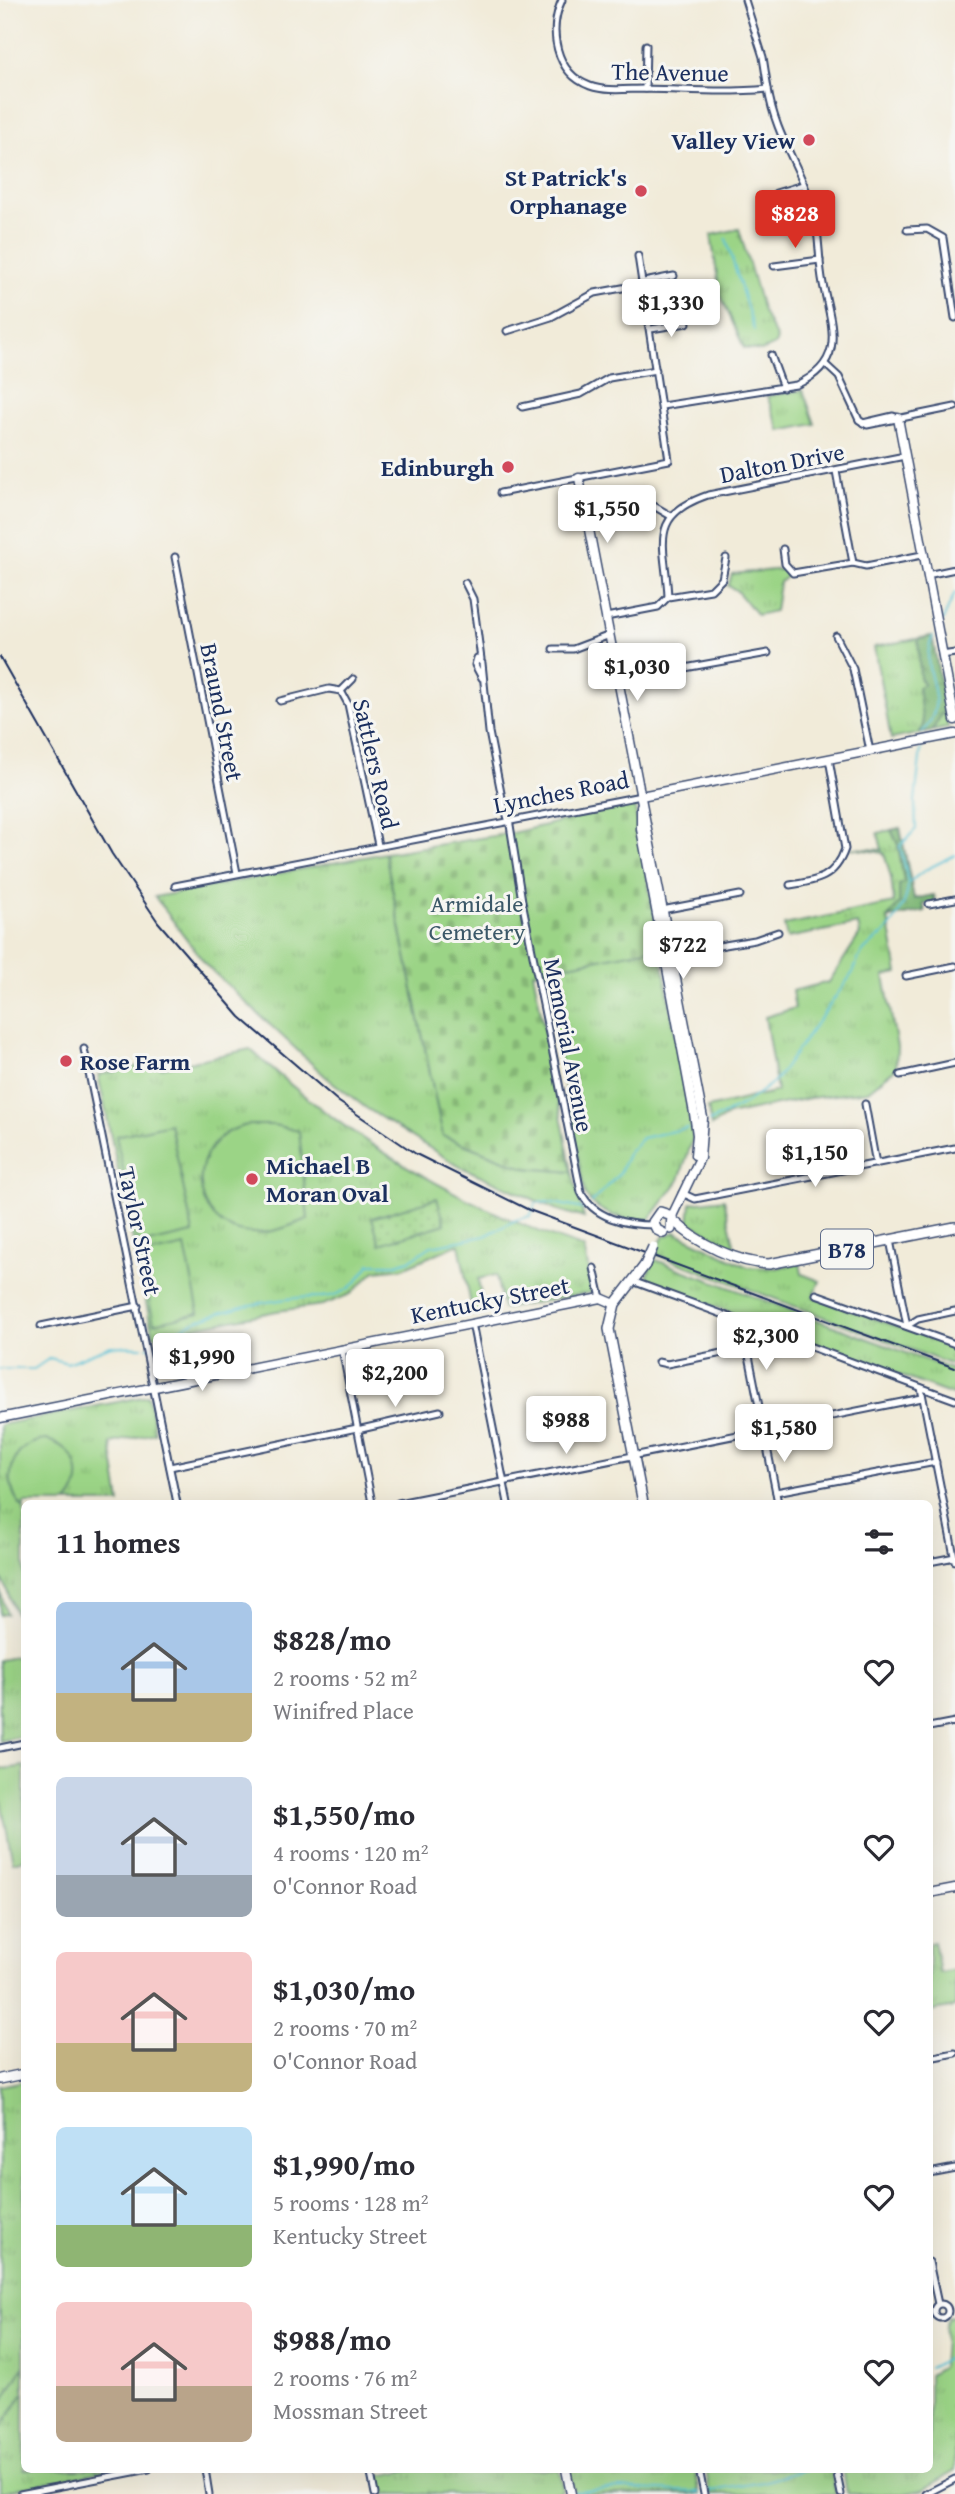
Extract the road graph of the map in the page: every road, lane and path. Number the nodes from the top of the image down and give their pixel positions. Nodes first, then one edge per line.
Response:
1 (562, 0) edge
2 (745, 0) edge
3 (646, 45) dead end
4 (645, 89) junction
5 (768, 89) junction
6 (803, 185) junction
7 (776, 193) dead end
8 (907, 230) dead end
9 (638, 256) dead end
10 (820, 260) junction
11 (774, 266) dead end
12 (674, 276) dead end
13 (644, 283) junction
14 (955, 318) edge
15 (687, 323) dead end
16 (651, 329) junction
17 (507, 331) dead end
18 (771, 355) dead end
19 (825, 364) junction
20 (656, 370) junction
21 (783, 388) junction
22 (662, 406) junction
23 (522, 407) dead end
24 (955, 407) edge
25 (898, 418) junction
26 (905, 456) junction
27 (836, 471) junction
28 (579, 478) junction
29 (500, 493) dead end
30 (647, 502) dead end
31 (671, 516) junction
32 (783, 549) dead end
33 (922, 555) junction
34 (175, 557) dead end
35 (726, 558) dead end
36 (853, 563) junction
37 (955, 569) edge
38 (927, 575) junction
39 (465, 583) dead end
40 (668, 597) junction
41 (606, 617) junction
42 (610, 635) junction
43 (836, 635) dead end
44 (553, 649) dead end
45 (768, 653) dead end
46 (955, 653) edge
47 (942, 655) junction
48 (353, 680) dead end
49 (618, 680) junction
50 (341, 691) junction
51 (280, 701) dead end
52 (955, 720) edge
53 (955, 734) edge
54 (870, 751) junction
55 (829, 759) junction
56 (641, 796) junction
57 (509, 822) junction
58 (377, 845) junction
59 (237, 873) junction
60 (790, 885) dead end
61 (175, 886) dead end
62 (740, 895) dead end
63 (955, 899) edge
64 (929, 904) dead end
65 (659, 911) junction
66 (778, 932) dead end
67 (671, 954) junction
68 (955, 966) edge
69 (906, 976) dead end
70 (84, 1049) dead end
71 (955, 1063) edge
72 (900, 1075) dead end
73 (865, 1104) dead end
74 (955, 1148) edge
75 (876, 1164) junction
76 (681, 1195) junction
77 (665, 1223) junction
78 (955, 1227) edge
79 (890, 1240) junction
80 (594, 1268) dead end
81 (635, 1282) junction
82 (816, 1294) dead end
83 (601, 1298) junction
84 (615, 1304) junction
85 (138, 1306) junction
86 (955, 1311) edge
87 (742, 1320) junction
88 (472, 1323) junction
89 (41, 1326) dead end
90 (907, 1326) junction
91 (955, 1344) edge
92 (748, 1348) junction
93 (342, 1349) junction
94 (658, 1362) dead end
95 (154, 1387) junction
96 (922, 1388) junction
97 (922, 1398) junction
98 (955, 1400) edge
99 (440, 1411) dead end
100 (0, 1418) edge
101 (357, 1429) junction
102 (764, 1429) junction
103 (633, 1456) junction
104 (936, 1462) junction
105 (170, 1467) junction
106 (503, 1482) junction
107 (776, 1492) junction
108 (176, 1500) edge
109 (371, 1500) edge
110 (413, 1500) edge
111 (507, 1500) edge
112 (642, 1500) edge
113 (777, 1500) edge
114 (955, 1559) edge
115 (933, 1562) edge
116 (955, 1722) edge
117 (933, 1726) edge
118 (21, 1744) edge
119 (0, 1748) edge
120 (955, 1888) edge
121 (933, 1892) edge
122 (955, 2053) edge
123 (933, 2057) edge
124 (21, 2075) edge
125 (0, 2079) edge
126 (955, 2168) edge
127 (933, 2172) edge
128 (955, 2308) edge
129 (933, 2309) edge
130 (947, 2310) junction
131 (131, 2473) edge
132 (206, 2473) edge
133 (371, 2473) edge
134 (567, 2473) edge
135 (700, 2473) edge
136 (837, 2473) edge
137 (955, 2479) edge
138 (44, 2492) edge
139 (20, 2494) edge
140 (209, 2494) edge
141 (375, 2494) edge
142 (571, 2494) edge
143 (704, 2494) edge
144 (841, 2494) edge
145 (926, 2494) edge

1 - 4 street, The Avenue
2 - 5 street, The Avenue
3 - 4 street
4 - 5 street, The Avenue
5 - 6 street, The Avenue
6 - 7 street
6 - 10 street, The Avenue
8 - 14 street
9 - 13 street
10 - 11 street
10 - 19 street, The Avenue
12 - 13 street
13 - 16 street
13 - 17 street
15 - 16 street
16 - 20 street
18 - 21 street
19 - 21 street
19 - 25 street
20 - 22 street
20 - 23 street
21 - 22 street
22 - 28 street
24 - 25 street
25 - 26 street
26 - 27 street, Dalton Drive
26 - 33 street
27 - 31 street, Dalton Drive
27 - 36 street
28 - 29 street
28 - 41 street
30 - 31 street
31 - 40 street
32 - 36 street
33 - 36 street
33 - 38 street
34 - 59 street, Braund Street
35 - 40 street
37 - 38 street
38 - 47 street
39 - 57 street, Memorial Avenue
40 - 41 street
41 - 42 street
42 - 44 street
42 - 49 street
43 - 54 street
45 - 49 street
46 - 47 street
47 - 52 street
48 - 50 street, Sattlers Road
49 - 56 street
50 - 51 street, Sattlers Road
50 - 58 street, Sattlers Road
53 - 54 street, Lynches Road
54 - 55 street, Lynches Road
55 - 56 street, Lynches Road
55 - 60 street
56 - 57 street, Lynches Road
56 - 65 street
57 - 58 street, Lynches Road
57 - 77 street, Memorial Avenue
58 - 59 street, Lynches Road
59 - 61 street, Lynches Road
62 - 65 street
63 - 64 street
65 - 67 street
65 - 76 street
66 - 67 street
67 - 76 street
68 - 69 street
70 - 85 street, Taylor Street
71 - 72 street
73 - 75 street
74 - 75 street
75 - 76 street
76 - 77 street
77 - 79 main road, B78
77 - 81 main road, bridge
78 - 79 main road, B78
79 - 90 street
80 - 83 street
81 - 84 main road
81 - 87 street
82 - 90 street
83 - 84 street, Kentucky Street
83 - 88 street, Kentucky Street
84 - 103 main road
85 - 89 street
85 - 95 street, Taylor Street
86 - 90 street
87 - 92 street
87 - 96 street
88 - 93 street, Kentucky Street
88 - 106 street
90 - 91 street
92 - 94 street
92 - 102 street
93 - 95 street, Kentucky Street
93 - 101 street
95 - 100 street, Kentucky Street
95 - 105 street, Taylor Street
96 - 97 street
96 - 98 street
97 - 102 street
97 - 104 street
99 - 101 street
101 - 105 street
101 - 109 street
102 - 103 street
102 - 107 street
103 - 106 street
103 - 112 main road
104 - 107 street
104 - 114 street
105 - 108 street, Taylor Street
106 - 110 street
106 - 111 street
107 - 113 street
114 - 115 street
116 - 117 street
118 - 119 street
120 - 121 street
122 - 123 street
124 - 125 main road
126 - 127 street
128 - 130 street
129 - 130 street
129 - 130 street
131 - 138 street
132 - 140 street
133 - 141 street
134 - 142 street
135 - 143 street
136 - 144 street
137 - 145 street
138 - 139 street

